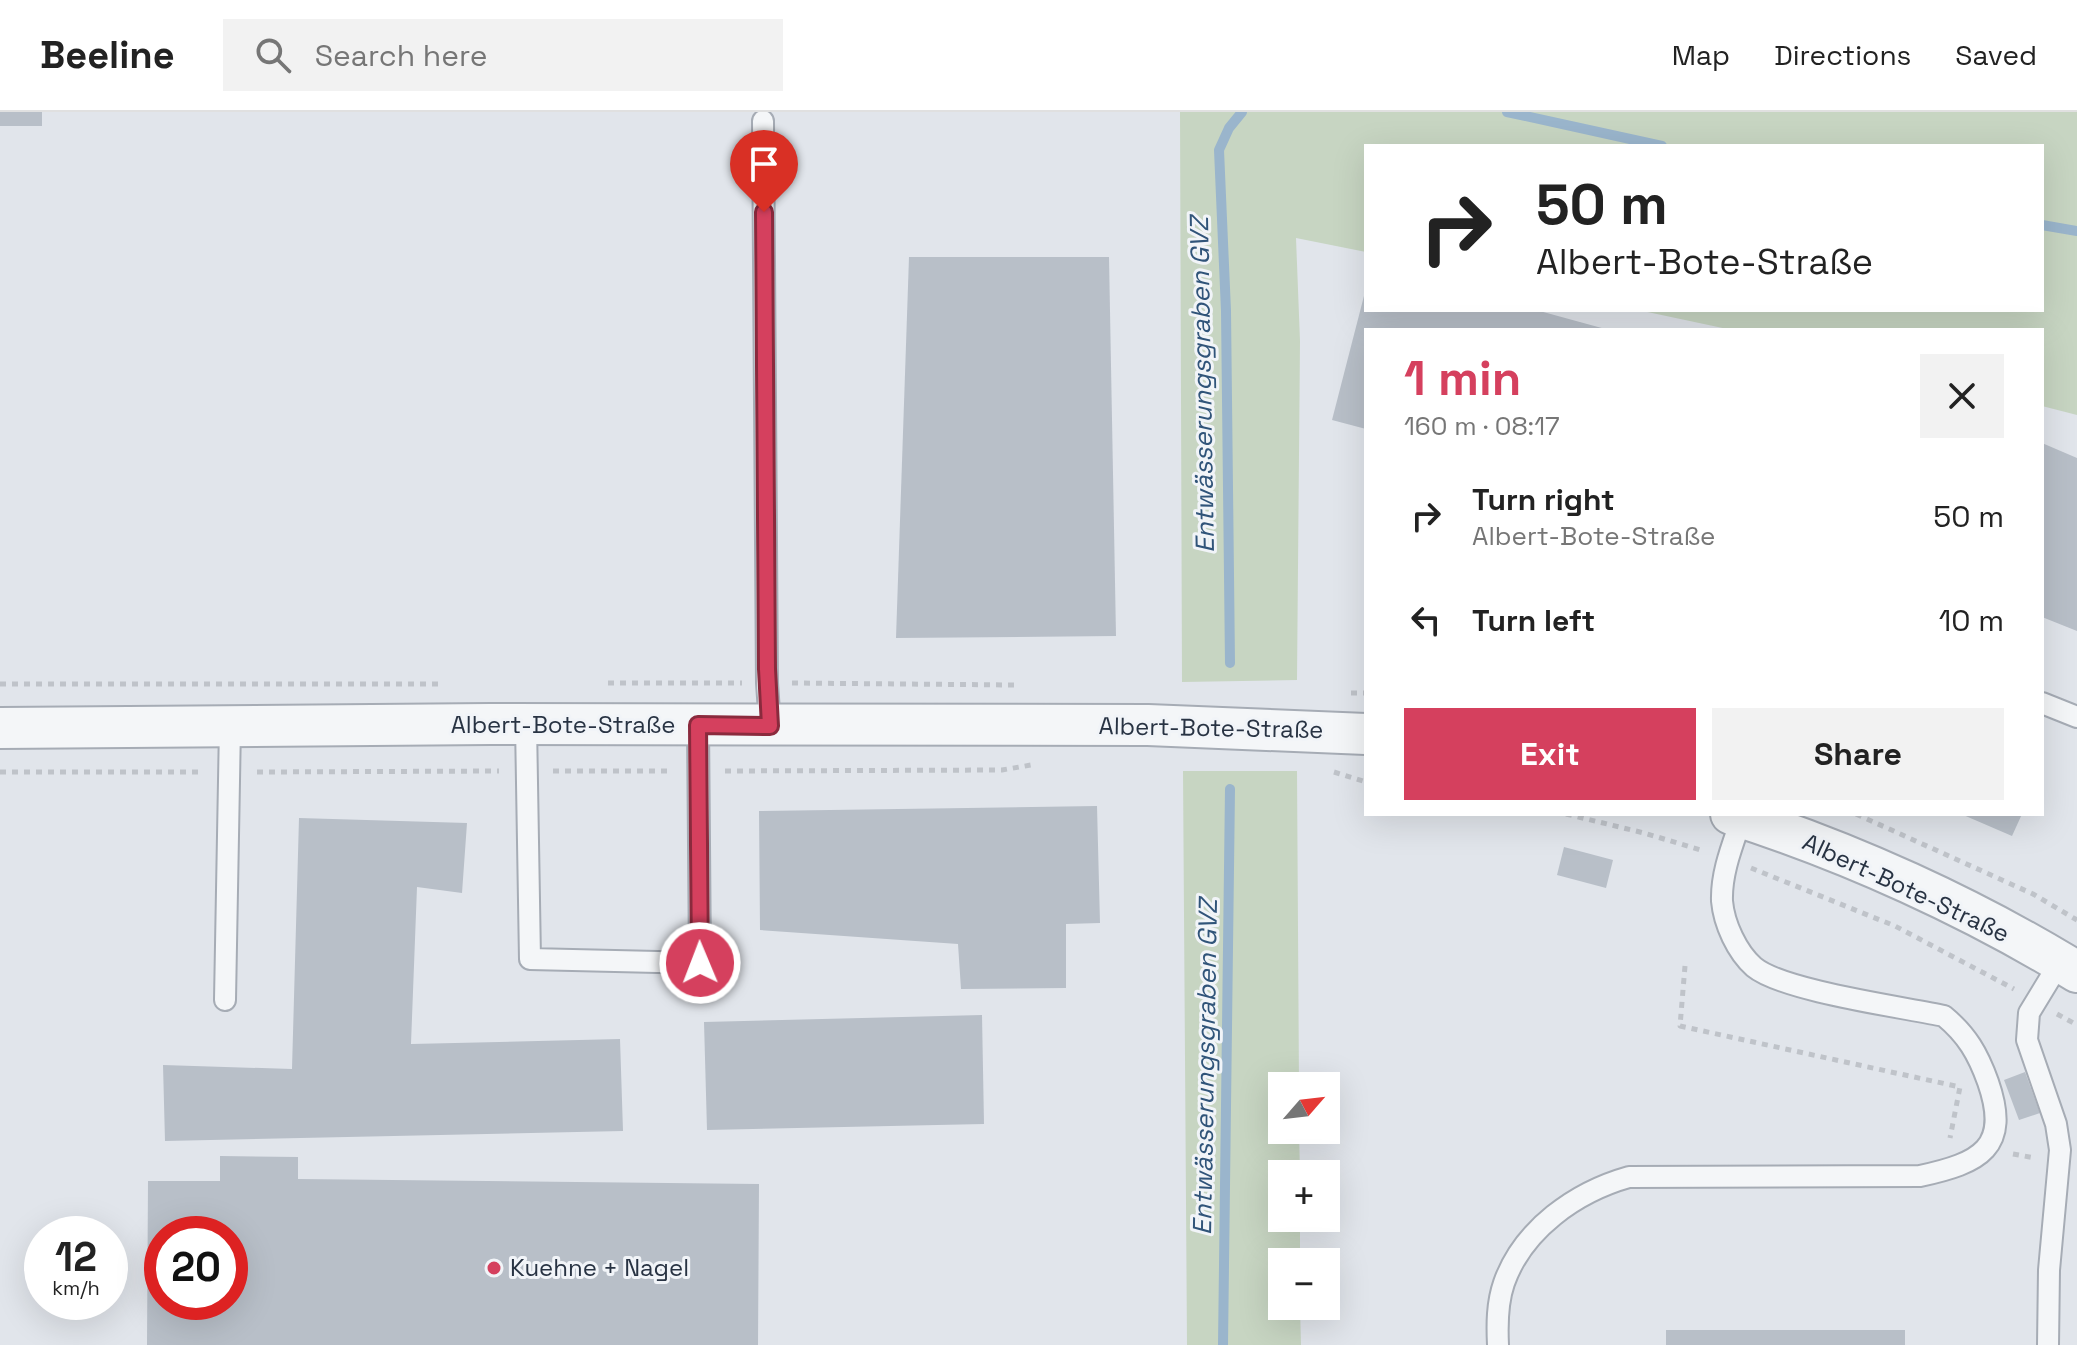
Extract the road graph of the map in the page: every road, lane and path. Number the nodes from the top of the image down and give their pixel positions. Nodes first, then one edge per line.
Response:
1 (763, 121) dead end
2 (2044, 704) edge
3 (2077, 717) edge
4 (526, 724) junction
5 (698, 725) junction
6 (230, 726) junction
7 (770, 726) junction
8 (0, 728) edge
9 (1364, 734) edge
10 (1574, 816) edge
11 (1736, 816) edge
12 (1860, 816) edge
13 (1728, 859) junction
14 (2077, 920) edge
15 (1685, 966) dead end
16 (2069, 967) edge
17 (225, 1000) dead end
18 (2036, 1002) junction
19 (2077, 1025) edge
20 (1984, 1149) junction
21 (2060, 1163) junction
22 (1498, 1345) edge
23 (2048, 1345) edge

1 - 7 lane
2 - 3 lane
4 - 5 street, Albert-Bote-Straße
4 - 5 lane
4 - 6 street, Albert-Bote-Straße
5 - 7 street, Albert-Bote-Straße
6 - 8 street, Albert-Bote-Straße
6 - 17 lane
7 - 9 street, Albert-Bote-Straße
10 - 13 path
11 - 13 lane
11 - 16 street, Albert-Bote-Straße
12 - 14 path
13 - 18 path
13 - 20 lane
15 - 20 path
16 - 18 lane
18 - 19 path
18 - 21 lane
20 - 21 path
20 - 22 lane
21 - 23 lane

